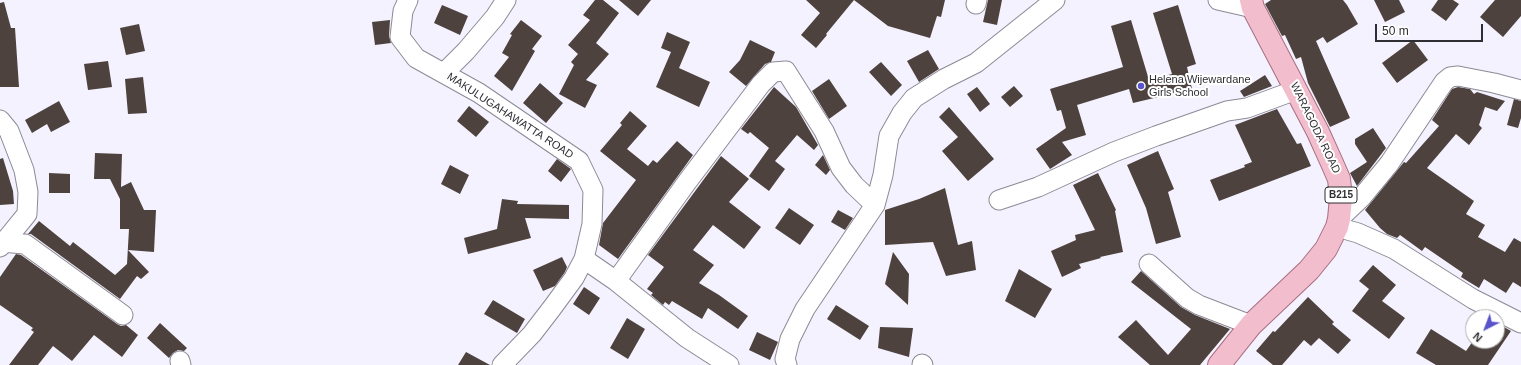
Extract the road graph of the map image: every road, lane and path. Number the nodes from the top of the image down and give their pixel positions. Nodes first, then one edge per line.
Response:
1 (408, 0) edge
2 (506, 0) edge
3 (1055, 0) edge
4 (1218, 0) edge
5 (1252, 4) edge
6 (444, 73) junction
7 (1296, 90) junction
8 (1521, 90) edge
9 (0, 120) edge
10 (999, 200) dead end
11 (875, 205) junction
12 (1338, 223) junction
13 (1, 244) edge
14 (584, 259) junction
15 (1149, 264) dead end
16 (616, 281) junction
17 (123, 315) dead end
18 (1521, 323) edge
19 (1251, 325) junction
20 (502, 365) edge
21 (729, 365) edge
22 (787, 365) edge
23 (1219, 365) edge

1 - 6 street, MAKULUGAHAWATTA ROAD
2 - 6 street
3 - 11 street
4 - 5 street
5 - 7 main road, WARAGODA ROAD / B215
6 - 14 street, MAKULUGAHAWATTA ROAD
7 - 10 street
7 - 12 main road, WARAGODA ROAD / B215
8 - 12 street
9 - 13 street
11 - 16 street
11 - 22 street
12 - 18 street
12 - 19 main road, WARAGODA ROAD / B215
13 - 17 street
14 - 16 street
14 - 20 street, MAKULUGAHAWATTA ROAD
15 - 19 street
16 - 21 street
19 - 23 main road, WARAGODA ROAD / B215

